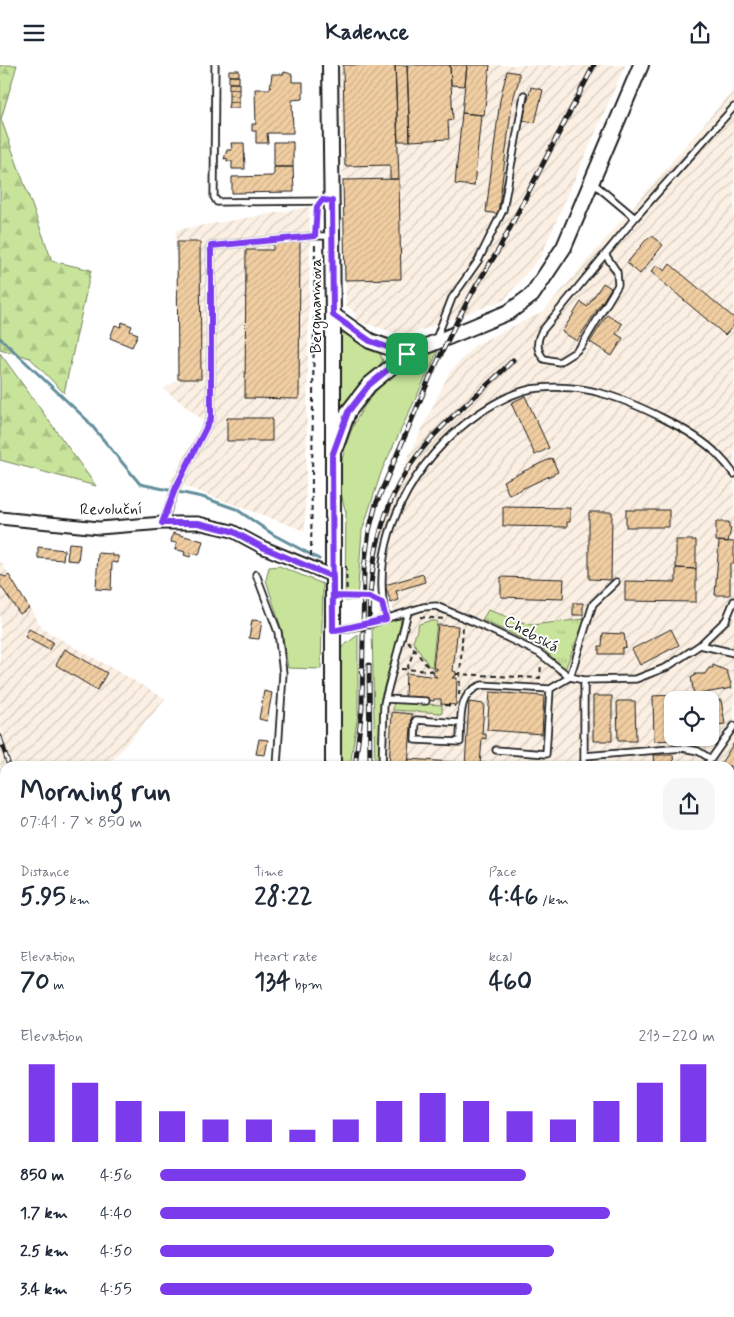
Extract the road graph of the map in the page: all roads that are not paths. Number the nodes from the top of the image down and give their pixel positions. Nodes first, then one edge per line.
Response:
1 (215, 65) edge
2 (330, 65) edge
3 (641, 65) edge
4 (524, 95) dead end
5 (734, 107) edge
6 (590, 181) junction
7 (327, 201) junction
8 (635, 218) junction
9 (332, 236) junction
10 (605, 254) junction
11 (333, 315) junction
12 (435, 343) junction
13 (407, 354) junction
14 (332, 456) junction
15 (734, 474) edge
16 (0, 518) edge
17 (162, 523) junction
18 (256, 573) dead end
19 (333, 577) junction
20 (616, 582) dead end
21 (734, 601) edge
22 (408, 612) junction
23 (386, 619) junction
24 (333, 631) junction
25 (700, 645) junction
26 (734, 653) edge
27 (570, 677) junction
28 (584, 680) junction
29 (550, 689) junction
30 (385, 699) junction
31 (426, 701) dead end
32 (461, 723) junction
33 (734, 726) edge
34 (496, 750) dead end
35 (584, 756) junction
36 (711, 759) joint
37 (277, 761) edge
38 (333, 761) edge
39 (382, 761) edge
40 (584, 761) edge

1 - 7 lane
2 - 7 street, Bergmannova
3 - 6 street
4 - 12 lane
5 - 8 lane
6 - 8 lane
6 - 12 street
7 - 9 street, Bergmannova
8 - 10 lane
9 - 11 street, Bergmannova
9 - 17 lane
10 - 10 lane
11 - 13 street
11 - 14 street, Bergmannova
12 - 13 street
13 - 14 street
14 - 19 street
15 - 23 lane
16 - 17 street, Revoluční
17 - 19 street, Revoluční
18 - 37 lane
19 - 24 street
20 - 27 lane
21 - 25 lane, Chebská
22 - 23 lane, Chebská
22 - 27 lane, Chebská
22 - 30 lane
23 - 24 lane, Chebská
24 - 38 street
25 - 26 lane
25 - 28 lane, Chebská
27 - 28 lane, Chebská
27 - 29 lane
28 - 35 lane
29 - 32 lane
29 - 34 lane
30 - 31 lane
30 - 39 lane
32 - 32 lane
33 - 36 lane
35 - 36 lane
35 - 40 lane

